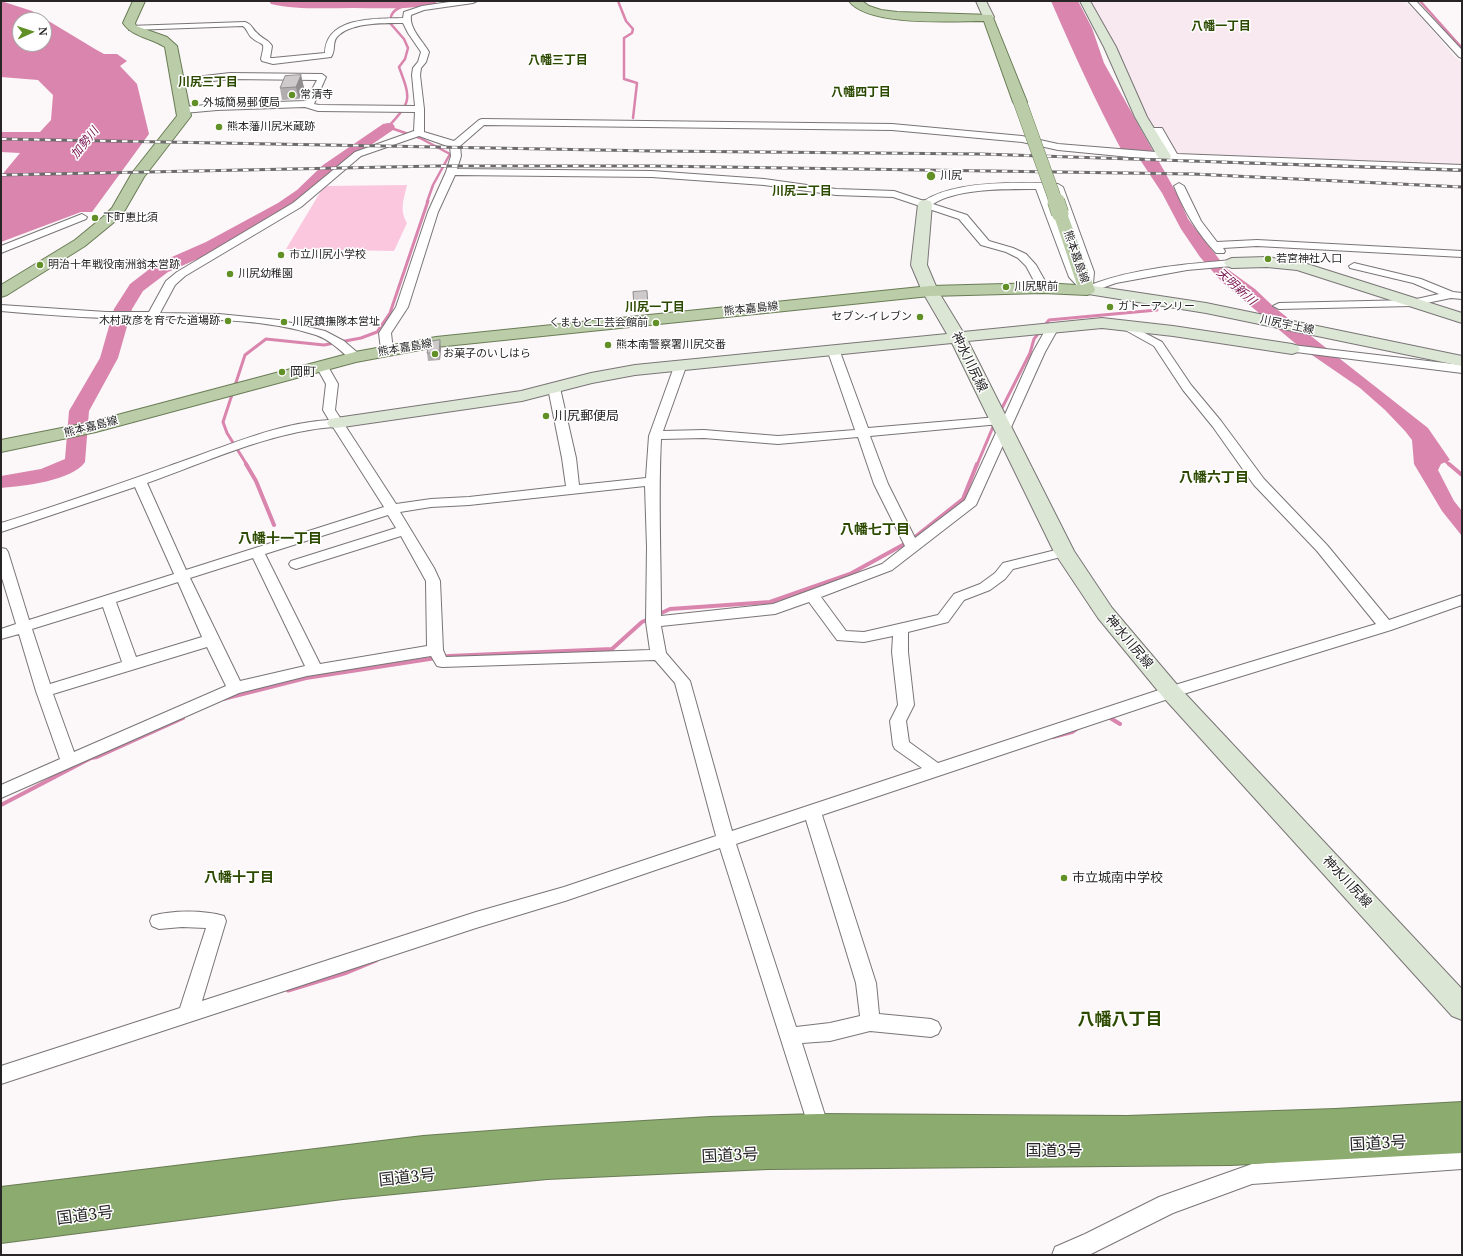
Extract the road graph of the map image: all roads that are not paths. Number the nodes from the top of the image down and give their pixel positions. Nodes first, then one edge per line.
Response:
1 (138, 1) edge
2 (473, 1) edge
3 (855, 1) edge
4 (981, 1) edge
5 (1085, 1) edge
6 (1412, 1) edge
7 (988, 17) junction
8 (406, 20) junction
9 (132, 28) junction
10 (1452, 43) junction
11 (1462, 44) edge
12 (1462, 55) edge
13 (273, 61) junction
14 (266, 77) junction
15 (178, 82) junction
16 (306, 104) junction
17 (184, 110) junction
18 (417, 110) junction
19 (419, 133) junction
20 (455, 145) junction
21 (1166, 156) junction
22 (1462, 168) edge
23 (451, 172) junction
24 (1040, 186) junction
25 (1179, 186) dead end
26 (925, 204) junction
27 (82, 217) dead end
28 (1214, 245) junction
29 (1351, 248) junction
30 (1, 250) edge
31 (1462, 254) edge
32 (1232, 262) junction
33 (1354, 266) junction
34 (1357, 285) junction
35 (1043, 288) junction
36 (930, 291) junction
37 (1, 292) edge
38 (1457, 296) edge
39 (1412, 303) junction
40 (1094, 306) junction
41 (1279, 306) dead end
42 (1, 308) edge
43 (153, 315) junction
44 (1462, 318) edge
45 (1122, 324) junction
46 (1053, 327) junction
47 (957, 336) junction
48 (833, 349) junction
49 (1292, 349) joint
50 (387, 350) junction
51 (355, 357) junction
52 (1462, 361) edge
53 (681, 364) junction
54 (322, 366) junction
55 (1462, 369) edge
56 (554, 388) junction
57 (336, 423) junction
58 (1001, 427) junction
59 (863, 433) junction
60 (655, 436) junction
61 (1, 446) edge
62 (139, 481) junction
63 (652, 481) junction
64 (573, 489) junction
65 (392, 509) junction
66 (1, 528) edge
67 (405, 530) junction
68 (913, 547) junction
69 (1, 552) edge
70 (257, 552) junction
71 (1064, 552) junction
72 (296, 564) dead end
73 (181, 576) junction
74 (812, 595) junction
75 (108, 600) junction
76 (1462, 600) edge
77 (653, 622) junction
78 (1386, 626) junction
79 (24, 628) junction
80 (901, 629) junction
81 (1, 634) edge
82 (211, 640) junction
83 (434, 650) junction
84 (659, 655) junction
85 (131, 664) junction
86 (315, 670) junction
87 (235, 688) junction
88 (44, 691) junction
89 (1171, 692) junction
90 (69, 760) junction
91 (936, 770) junction
92 (1, 792) edge
93 (812, 811) junction
94 (726, 840) junction
95 (159, 921) dead end
96 (1460, 1003) edge
97 (188, 1014) junction
98 (870, 1022) junction
99 (931, 1028) dead end
100 (789, 1036) junction
101 (1, 1075) edge
102 (1462, 1116) edge
103 (819, 1128) junction
104 (1462, 1139) edge
105 (1462, 1159) edge
106 (22, 1207) edge
107 (1, 1227) edge
108 (1063, 1255) edge

1 - 9 main road
2 - 8 street
3 - 7 main road
4 - 7 street
5 - 21 street
6 - 10 street
7 - 40 main road, 熊本嘉島線, bridge
8 - 13 street
8 - 18 street
9 - 13 street
9 - 15 main road
10 - 11 street
10 - 12 street
13 - 14 street
14 - 15 street
14 - 16 street
15 - 17 main road
16 - 17 street
16 - 18 street
17 - 37 main road
18 - 19 street
19 - 20 street
19 - 43 street
20 - 21 street
20 - 23 street
21 - 22 street
23 - 26 street
23 - 50 street
24 - 26 street
24 - 40 street
24 - 40 street
25 - 28 street
26 - 35 street
26 - 36 street, 神水川尻線
27 - 30 street
28 - 29 street
28 - 32 street
29 - 31 street
29 - 33 street
32 - 34 street
32 - 40 street
33 - 34 street
33 - 38 street
34 - 39 street
35 - 36 main road, 熊本嘉島線
35 - 40 main road, 熊本嘉島線
36 - 47 street, 神水川尻線
36 - 50 main road, 熊本嘉島線
38 - 39 street
39 - 41 street
39 - 44 street
40 - 45 street
40 - 46 street
40 - 52 street, 川尻宇土線
42 - 43 street
43 - 51 street
45 - 49 street
45 - 78 street
46 - 47 street
46 - 58 street
47 - 48 street
47 - 58 street, 神水川尻線
48 - 53 street
48 - 59 street
49 - 55 street
50 - 51 main road, 熊本嘉島線
51 - 54 main road, 熊本嘉島線
53 - 56 street
53 - 60 street
54 - 57 street
54 - 61 main road, 熊本嘉島線
56 - 57 street
56 - 64 street
57 - 62 street
57 - 65 street
58 - 59 street
58 - 68 street
58 - 71 street, 神水川尻線
59 - 60 street
59 - 68 street
60 - 63 street
62 - 66 street
62 - 73 street
63 - 64 street
63 - 77 street
64 - 65 street
65 - 67 street
65 - 70 street
67 - 72 street
67 - 83 street
68 - 74 street
69 - 79 street
70 - 73 street
70 - 86 street
71 - 80 street
71 - 89 street, 神水川尻線
73 - 75 street
73 - 82 street
74 - 77 street
74 - 80 street
75 - 79 street
75 - 85 street
76 - 78 street
77 - 84 street
78 - 89 street
79 - 81 street
79 - 88 street
80 - 91 street
82 - 85 street
82 - 87 street
83 - 84 street
83 - 86 street
84 - 94 street
85 - 88 street
86 - 87 street
87 - 90 street
88 - 90 street
89 - 91 street
89 - 96 street, 神水川尻線
90 - 92 street
91 - 93 street
93 - 94 street
93 - 98 street
94 - 97 street
94 - 100 street
95 - 97 street
97 - 101 street
98 - 99 street
98 - 100 street
100 - 103 street
102 - 103 highway, 国道3号
103 - 106 highway, 国道3号
104 - 106 highway, 国道3号
105 - 108 street
106 - 107 highway, 国道3号

